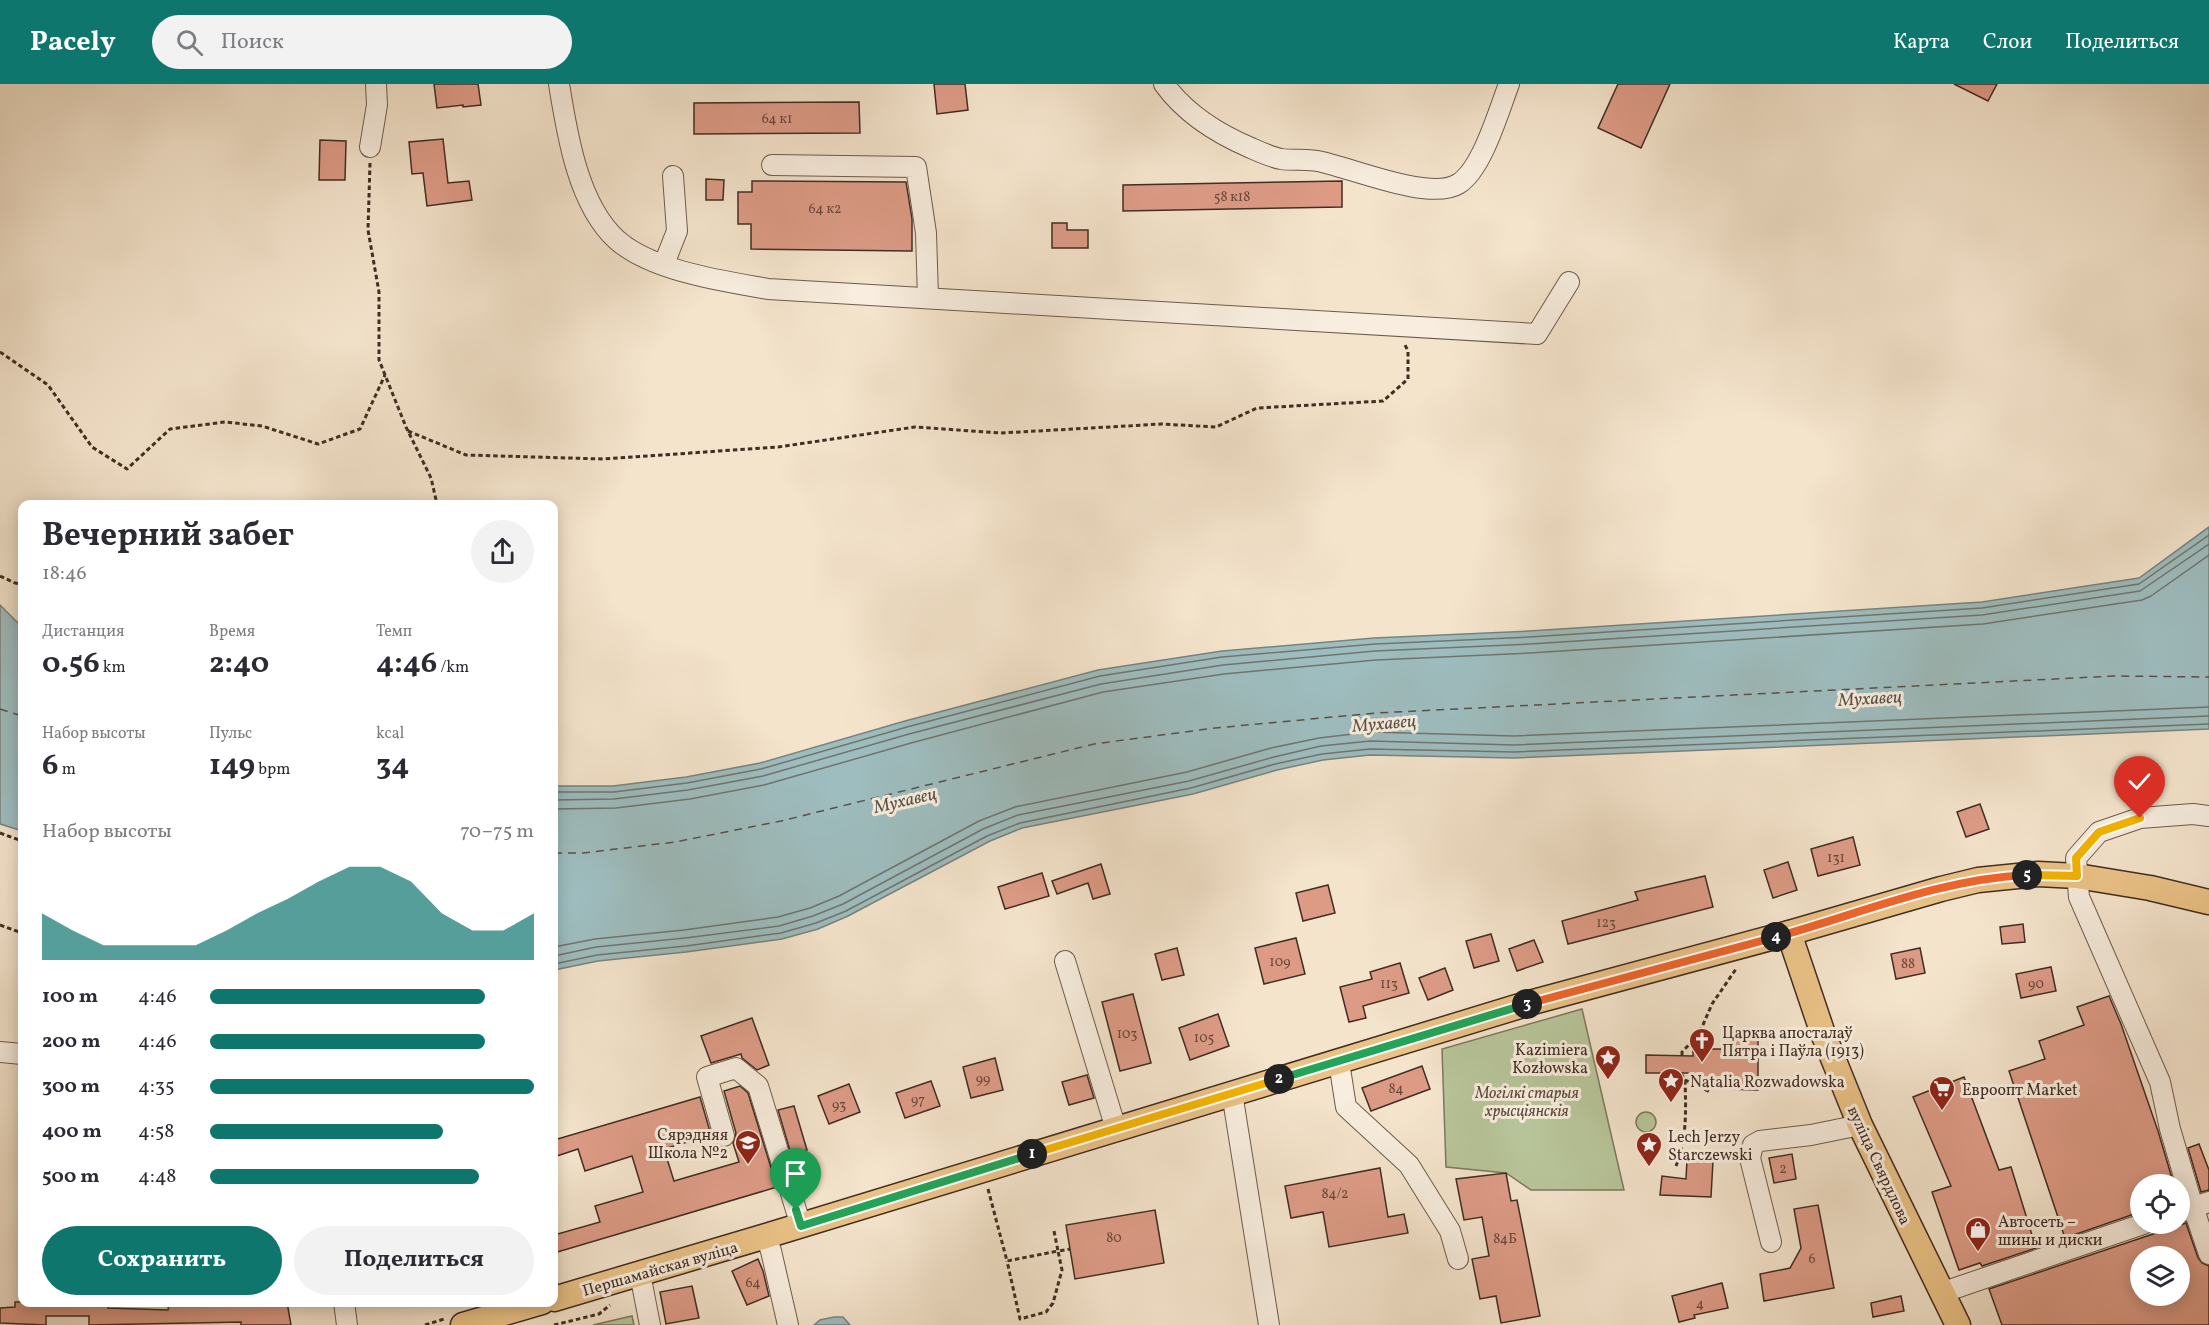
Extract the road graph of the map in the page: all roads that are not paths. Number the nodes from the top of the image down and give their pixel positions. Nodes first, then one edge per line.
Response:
1 (376, 84) edge
2 (559, 84) edge
3 (1164, 84) edge
4 (1509, 84) edge
5 (370, 147) road end
6 (772, 165) dead end
7 (673, 176) dead end
8 (664, 264) junction
9 (1569, 282) dead end
10 (928, 298) junction
11 (2209, 816) edge
12 (2077, 876) junction
13 (2209, 902) edge
14 (1789, 933) junction
15 (1065, 961) dead end
16 (0, 1052) edge
17 (18, 1054) edge
18 (1339, 1062) junction
19 (1232, 1093) junction
20 (1860, 1125) junction
21 (1116, 1129) junction
22 (724, 1136) dead end
23 (2194, 1207) edge
24 (801, 1226) junction
25 (2130, 1228) edge
26 (766, 1236) junction
27 (1771, 1242) dead end
28 (2209, 1254) edge
29 (1458, 1259) dead end
30 (641, 1282) junction
31 (1941, 1293) junction
32 (558, 1298) edge
33 (345, 1307) edge
34 (525, 1307) edge
35 (347, 1325) edge
36 (463, 1325) edge
37 (650, 1325) edge
38 (788, 1325) edge
39 (1269, 1325) edge
40 (1958, 1325) edge

1 - 5 street
2 - 8 street
3 - 4 street
6 - 10 street
7 - 8 street
8 - 10 street
9 - 10 street
11 - 12 street
12 - 13 main road, Першамайская вуліца
12 - 14 main road, Першамайская вуліца
12 - 23 street
14 - 18 main road, Першамайская вуліца
14 - 20 main road, вуліца Свярдлова
15 - 21 street
16 - 17 street
18 - 19 main road, Першамайская вуліца
18 - 29 street
19 - 21 main road, Першамайская вуліца
19 - 39 street
20 - 27 street
20 - 31 main road, вуліца Свярдлова
21 - 24 main road, Першамайская вуліца
22 - 24 street
23 - 28 street
24 - 26 main road, Першамайская вуліца
25 - 31 street
26 - 30 main road, Першамайская вуліца
26 - 38 street
30 - 32 main road, Першамайская вуліца
30 - 37 street
31 - 40 main road, вуліца Свярдлова
33 - 35 street
34 - 36 main road

